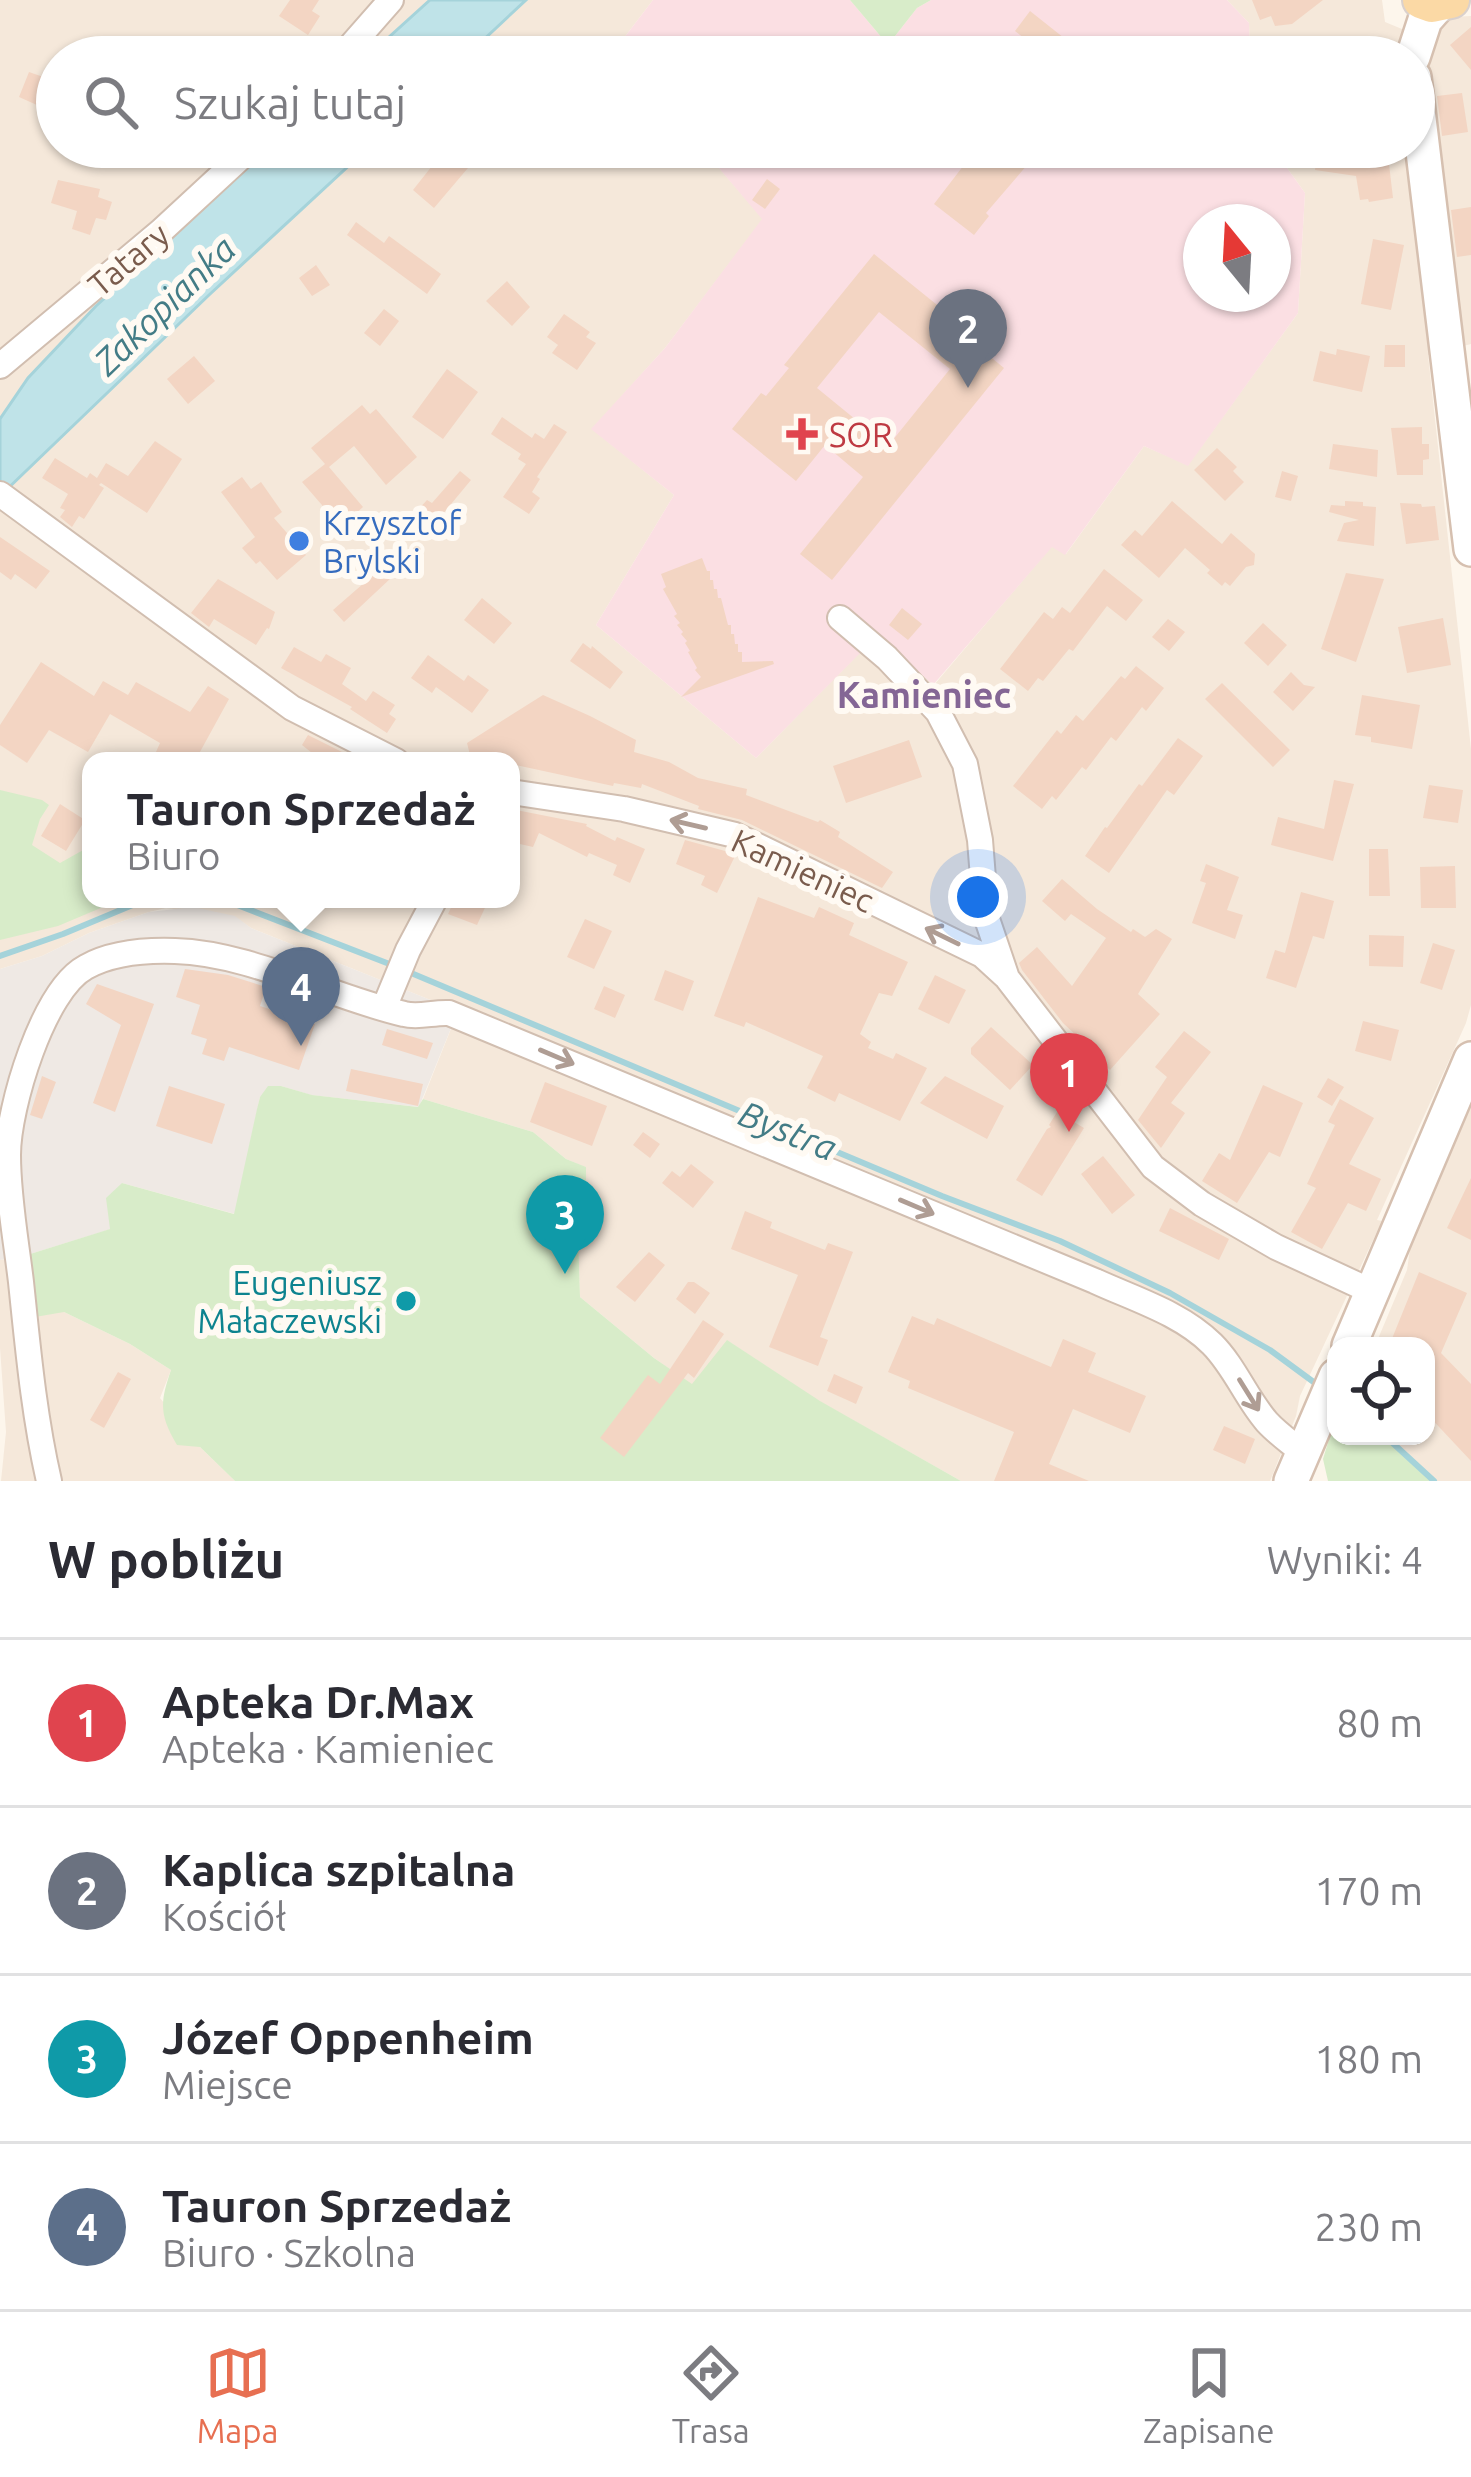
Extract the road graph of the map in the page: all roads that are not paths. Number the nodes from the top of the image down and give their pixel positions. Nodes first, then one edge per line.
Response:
1 (391, 0) edge
2 (1443, 1) edge
3 (359, 36) edge
4 (1420, 36) edge
5 (229, 168) edge
6 (1425, 168) edge
7 (0, 366) edge
8 (0, 494) edge
9 (1471, 549) edge
10 (840, 618) dead end
11 (378, 752) edge
12 (520, 793) edge
13 (430, 908) edge
14 (1006, 978) junction
15 (388, 998) junction
16 (1471, 1059) edge
17 (1373, 1292) junction
18 (1353, 1337) edge
19 (1327, 1397) edge
20 (1297, 1473) edge
21 (49, 1481) edge

1 - 3 street
2 - 4 main road
5 - 7 street, Tatary
6 - 9 main road
8 - 11 street
10 - 14 street, Kamieniec
14 -> 12 street, Kamieniec
13 - 15 street
14 - 17 street, Kamieniec
15 -> 20 street
15 - 21 street
16 - 17 main road
17 - 18 main road
19 - 20 main road

